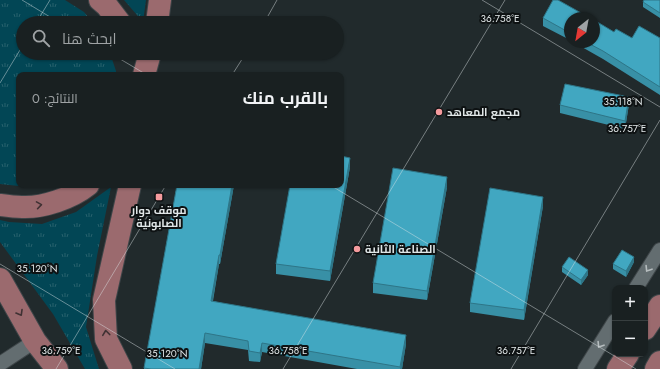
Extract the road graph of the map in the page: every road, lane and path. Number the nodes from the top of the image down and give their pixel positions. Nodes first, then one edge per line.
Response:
1 (100, 0) edge
2 (160, 0) edge
3 (115, 16) edge
4 (157, 16) edge
5 (135, 60) edge
6 (148, 60) edge
7 (137, 72) edge
8 (145, 72) edge
9 (84, 188) edge
10 (129, 188) edge
11 (0, 205) edge
12 (660, 250) edge
13 (0, 279) edge
14 (638, 285) edge
15 (660, 306) edge
16 (648, 324) edge
17 (612, 326) edge
18 (626, 357) edge
19 (44, 358) edge
20 (660, 362) edge
21 (0, 364) edge
22 (121, 369) edge
23 (585, 369) edge
24 (618, 369) edge
25 (656, 369) edge

1 - 3 main road
2 - 4 main road
5 - 7 main road
6 - 8 main road
11 -> 9 main road
22 -> 10 main road
12 -> 14 street
13 -> 19 main road
15 - 16 main road
17 -> 23 street
18 - 24 main road
19 - 21 street
20 - 25 main road

